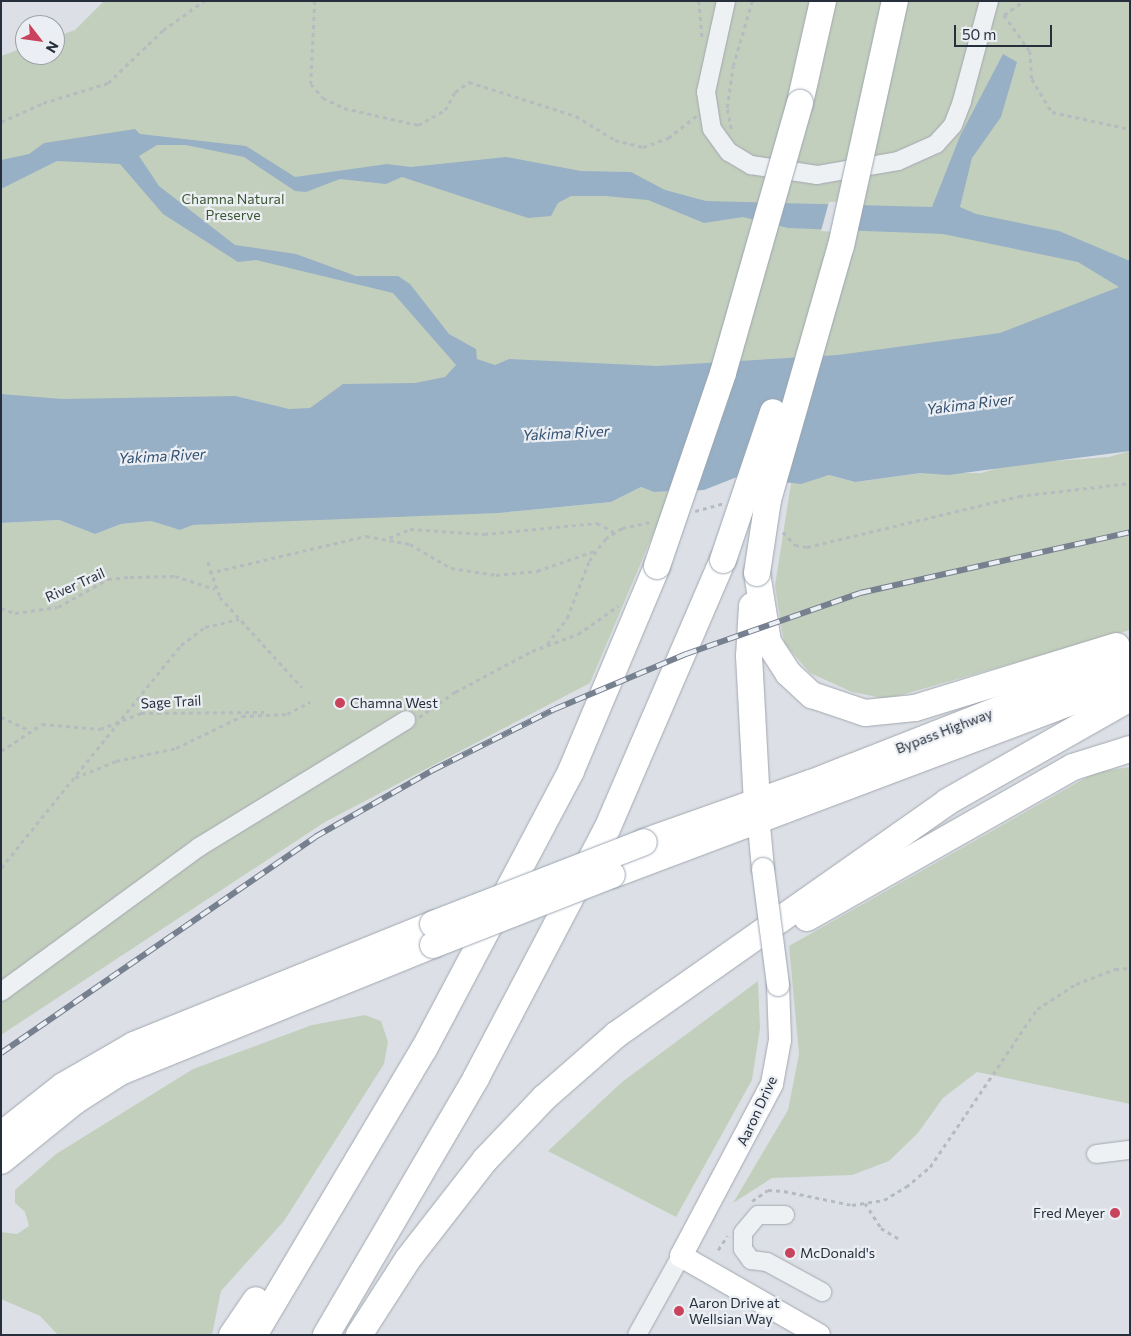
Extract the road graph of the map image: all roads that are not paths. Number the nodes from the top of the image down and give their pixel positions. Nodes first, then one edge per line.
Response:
1 (726, 1) edge
2 (824, 1) edge
3 (885, 1) edge
4 (895, 1) edge
5 (988, 1) edge
6 (757, 573) junction
7 (1130, 642) edge
8 (1130, 658) edge
9 (1130, 680) edge
10 (1130, 698) edge
11 (406, 720) road end
12 (1130, 748) edge
13 (758, 813) junction
14 (433, 934) junction
15 (688, 983) junction
16 (1, 992) edge
17 (1, 1135) edge
18 (1130, 1150) edge
19 (1096, 1154) dead end
20 (1, 1161) edge
21 (337, 1194) junction
22 (785, 1215) dead end
23 (682, 1256) junction
24 (822, 1292) dead end
25 (232, 1335) edge
26 (254, 1335) edge
27 (326, 1335) edge
28 (359, 1335) edge
29 (637, 1335) edge
30 (819, 1335) edge

1 - 5 street
2 - 21 highway, bridge
3 - 27 highway, bridge
4 - 6 highway, bridge
6 - 7 highway
6 - 13 highway
8 - 13 highway, Bypass Highway
9 - 13 highway, Bypass Highway
10 - 15 highway
11 - 16 street
12 - 15 highway
13 - 14 highway, bridge
13 - 23 main road, Aaron Drive, bridge
14 - 17 highway
14 - 20 highway
15 - 28 highway
18 - 19 street
21 - 25 highway
21 - 26 highway
22 - 24 street
23 - 29 street, Aaron Drive
23 - 30 main road

